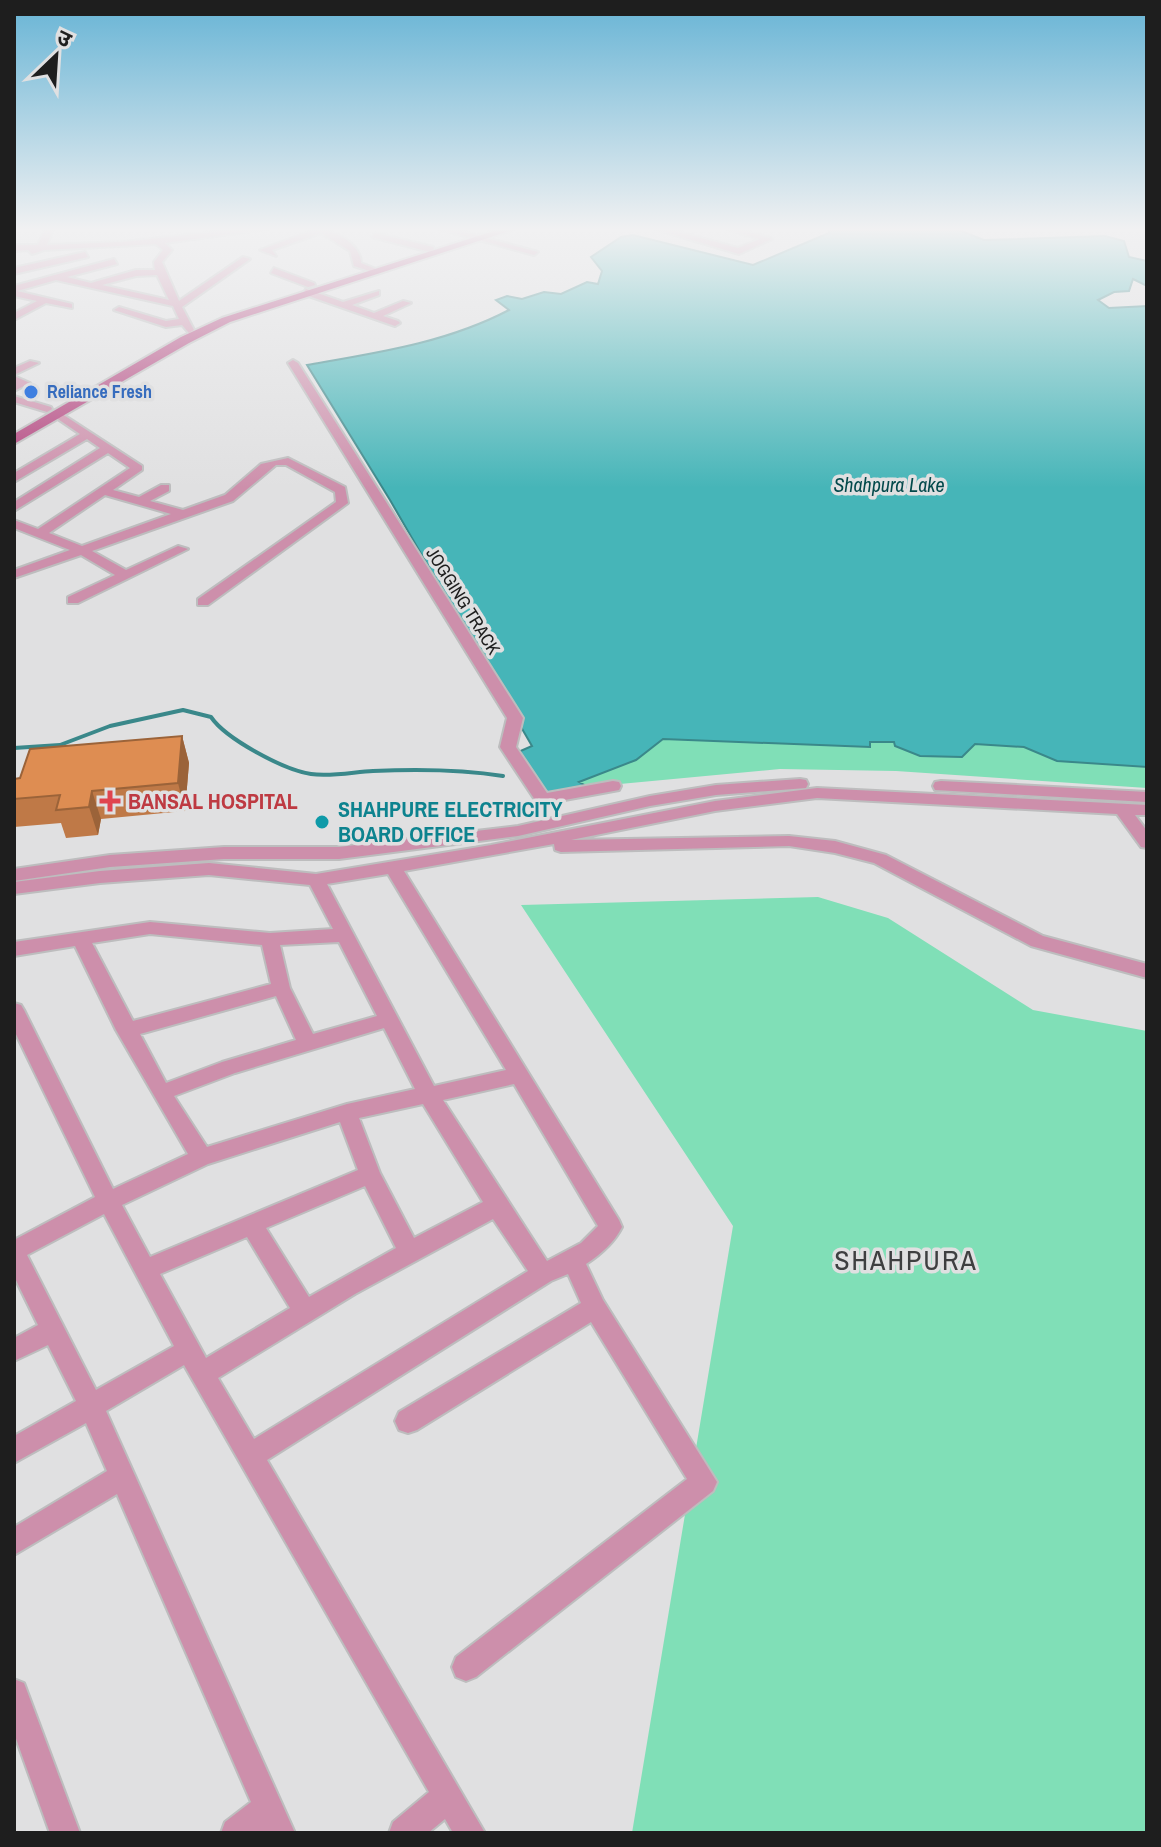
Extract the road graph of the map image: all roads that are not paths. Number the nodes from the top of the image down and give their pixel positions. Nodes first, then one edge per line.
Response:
1 (136, 315) edge
2 (183, 315) edge
3 (216, 315) edge
4 (240, 315) edge
5 (374, 316) edge
6 (395, 323) dead end
7 (187, 325) junction
8 (34, 363) dead end
9 (293, 363) dead end
10 (14, 372) edge
11 (14, 379) edge
12 (14, 388) edge
13 (79, 391) junction
14 (93, 394) junction
15 (14, 399) edge
16 (53, 412) junction
17 (14, 428) edge
18 (86, 435) junction
19 (14, 440) edge
20 (108, 448) junction
21 (14, 478) edge
22 (165, 488) dead end
23 (104, 491) junction
24 (139, 502) junction
25 (14, 507) edge
26 (183, 514) junction
27 (14, 524) edge
28 (39, 534) junction
29 (182, 549) dead end
30 (82, 550) junction
31 (14, 574) edge
32 (124, 575) junction
33 (73, 600) dead end
34 (203, 602) dead end
35 (613, 786) dead end
36 (1147, 797) edge
37 (1123, 810) junction
38 (1147, 810) edge
39 (516, 838) junction
40 (1147, 843) edge
41 (394, 869) junction
42 (14, 875) edge
43 (316, 880) junction
44 (14, 888) edge
45 (344, 935) junction
46 (80, 938) junction
47 (270, 939) junction
48 (14, 949) edge
49 (1147, 971) edge
50 (281, 988) junction
51 (14, 1010) edge
52 (390, 1019) junction
53 (126, 1030) junction
54 (307, 1042) junction
55 (521, 1075) junction
56 (427, 1092) junction
57 (161, 1093) junction
58 (347, 1112) junction
59 (202, 1157) junction
60 (370, 1174) junction
61 (108, 1201) junction
62 (497, 1206) junction
63 (251, 1223) junction
64 (409, 1250) junction
65 (14, 1252) edge
66 (573, 1261) junction
67 (147, 1269) junction
68 (543, 1274) junction
69 (595, 1307) junction
70 (304, 1310) junction
71 (53, 1330) junction
72 (14, 1350) edge
73 (189, 1350) junction
74 (202, 1374) junction
75 (91, 1406) junction
76 (408, 1421) dead end
77 (14, 1450) edge
78 (250, 1456) junction
79 (122, 1476) junction
80 (14, 1542) edge
81 (466, 1667) dead end
82 (14, 1693) edge
83 (449, 1796) junction
84 (274, 1820) edge
85 (65, 1833) edge
86 (236, 1833) edge
87 (404, 1833) edge
88 (470, 1833) edge

1 - 7 street
2 - 7 street
3 - 7 main road
4 - 14 main road
5 - 6 street
7 - 13 main road
8 - 10 street
9 - 35 street, JOGGING TRACK
11 - 12 street
13 - 14 main road
13 - 16 main road
14 - 16 main road
15 - 16 street
16 - 17 main road
16 - 18 street
16 - 19 main road
18 - 20 street
18 - 21 street
20 - 23 street
20 - 25 street
22 - 24 street
23 - 24 street
23 - 28 street
24 - 26 street
26 - 30 street
26 - 34 street
27 - 28 street
28 - 30 street
29 - 32 street
30 - 31 street
30 - 32 street
32 - 33 street
36 - 39 street
37 - 38 street
37 - 39 street
37 - 40 street
39 - 41 street
39 - 42 street
39 - 49 street
41 - 43 street
41 - 55 street
43 - 44 street
43 - 45 street
45 - 47 street
45 - 52 street
46 - 47 street
46 - 48 street
46 - 53 street
47 - 50 street
50 - 53 street
50 - 54 street
51 - 61 street
52 - 54 street
52 - 56 street
53 - 57 street
54 - 57 street
55 - 56 street
55 - 66 street
56 - 58 street
56 - 62 street
57 - 59 street
58 - 59 street
58 - 60 street
59 - 61 street
60 - 63 street
60 - 64 street
61 - 65 street
61 - 67 street
62 - 64 street
62 - 68 street
63 - 67 street
63 - 70 street
64 - 70 street
65 - 71 street
66 - 68 street
66 - 69 street
67 - 73 street
68 - 78 street
69 - 76 street
69 - 81 street
70 - 74 street
71 - 72 street
71 - 75 street
73 - 74 street
73 - 75 street
74 - 78 street
75 - 77 street
75 - 79 street
78 - 83 street
79 - 80 street
79 - 84 street
82 - 85 street
83 - 87 street
83 - 88 street
84 - 86 street

